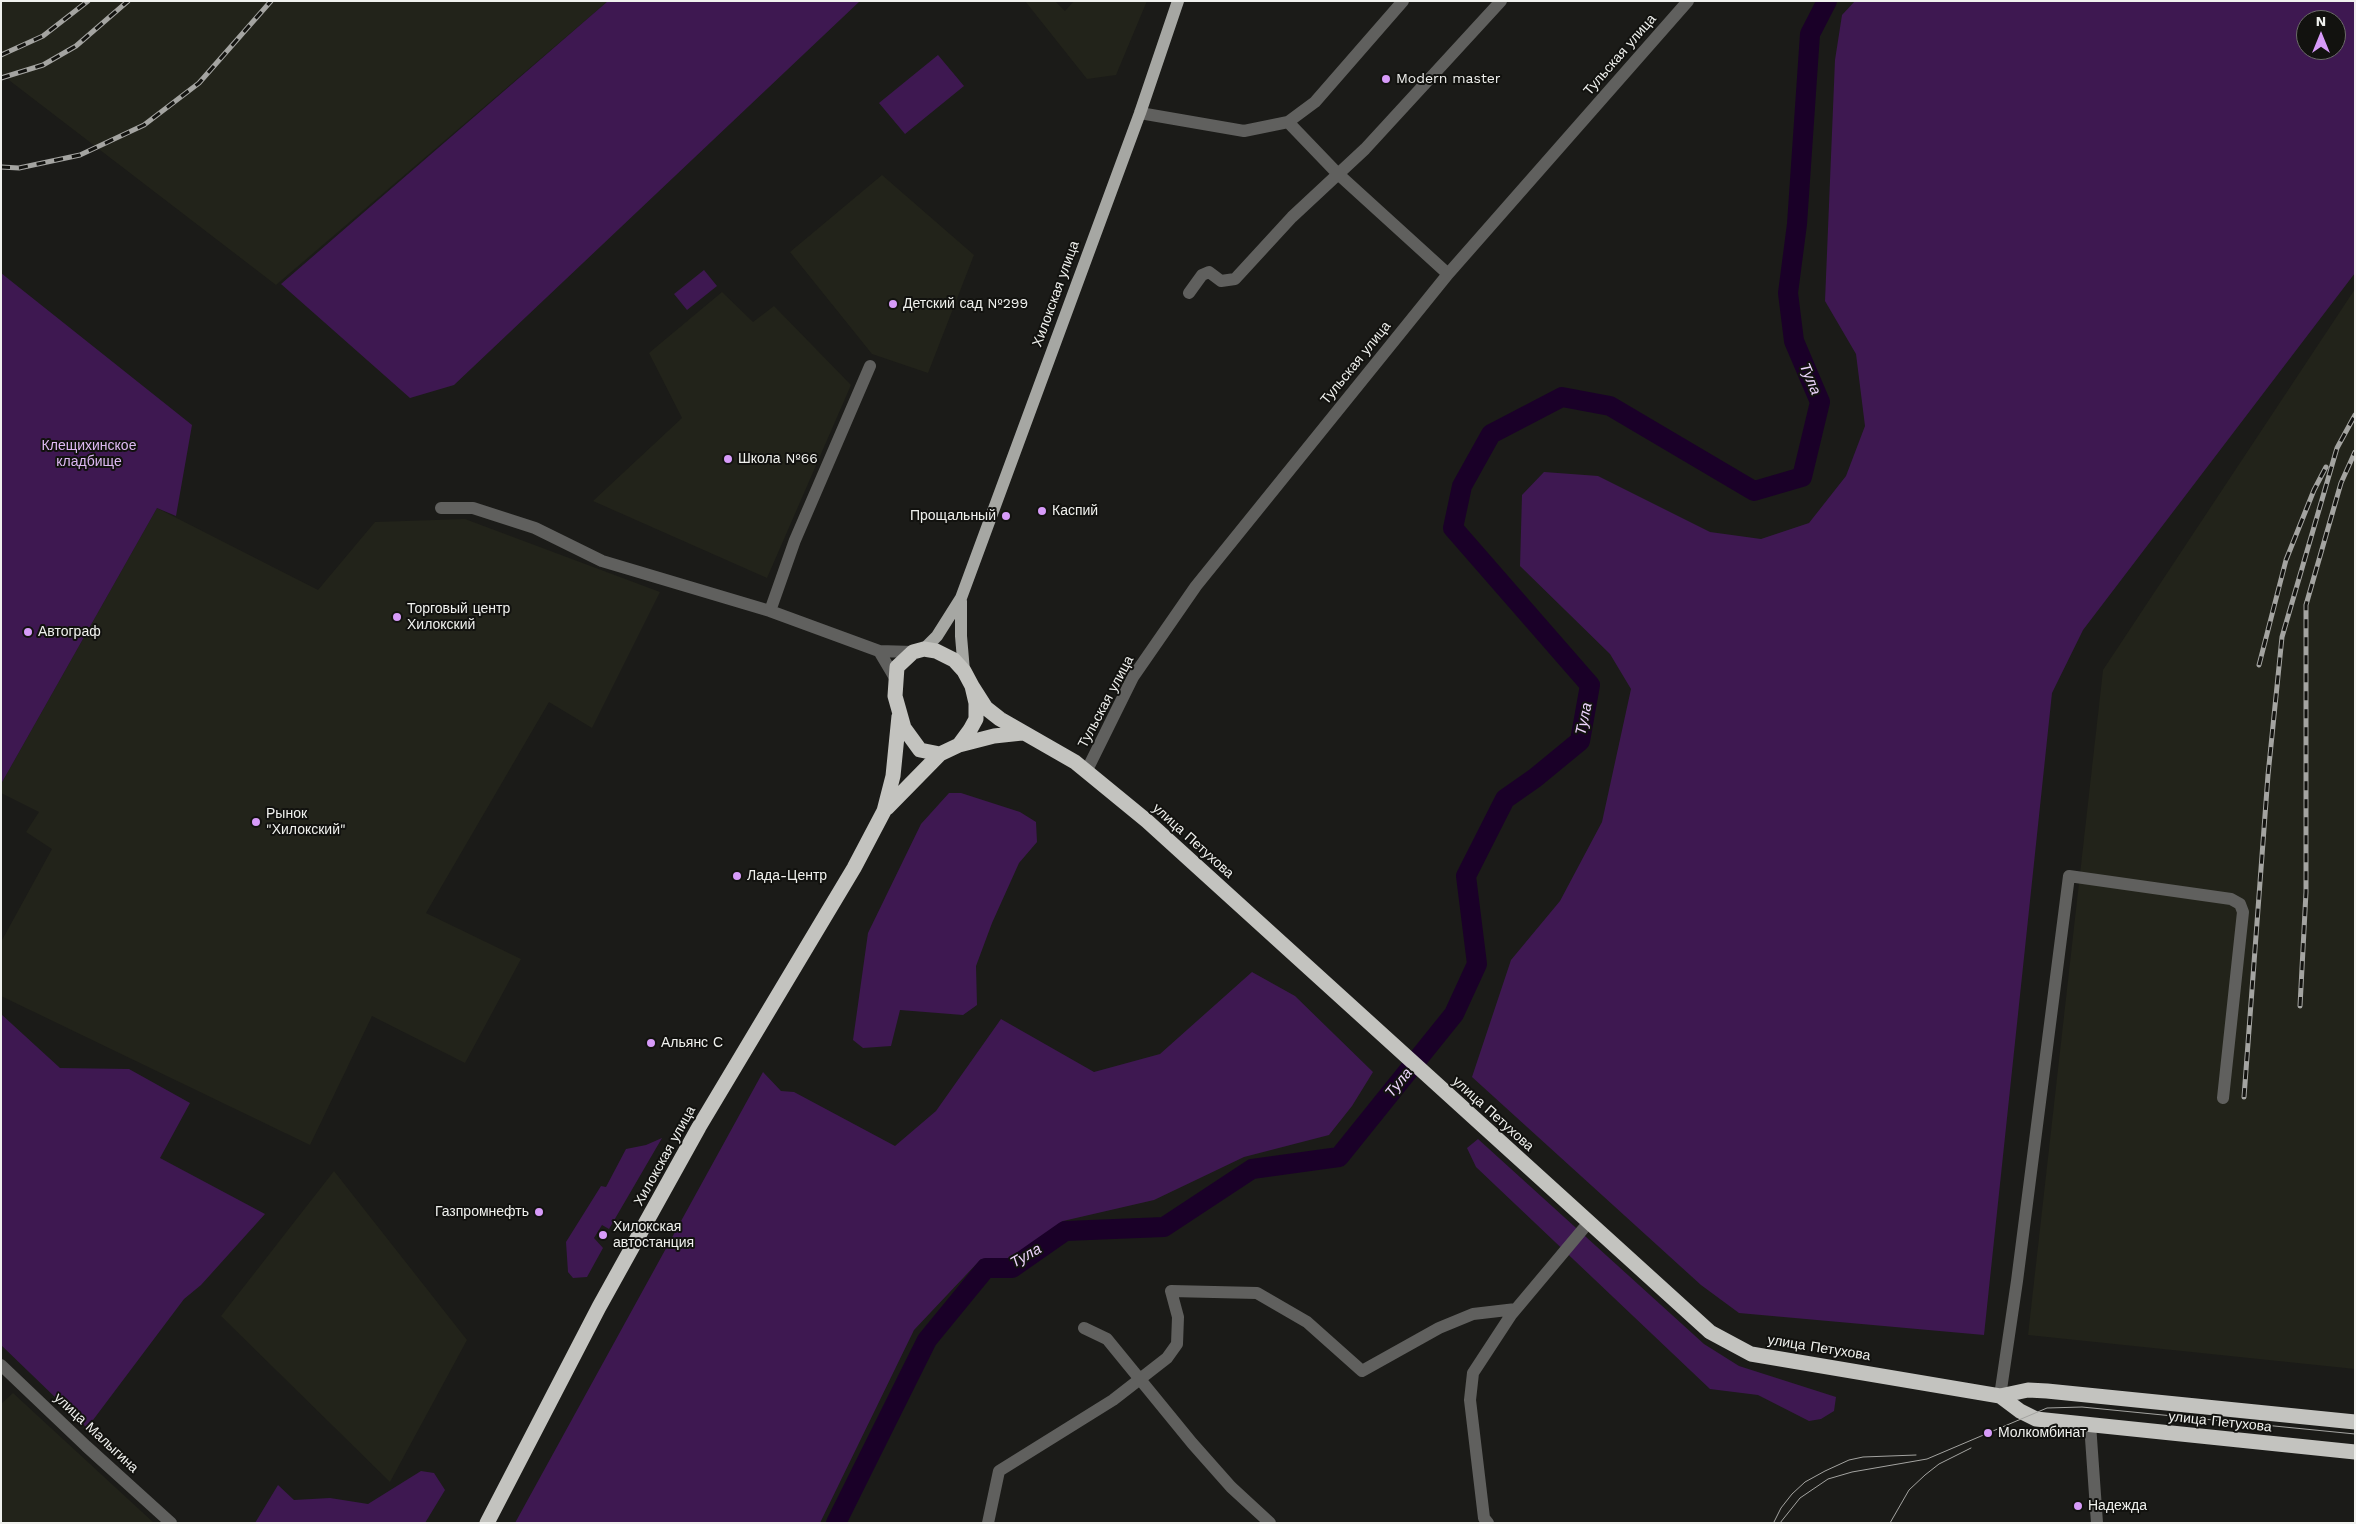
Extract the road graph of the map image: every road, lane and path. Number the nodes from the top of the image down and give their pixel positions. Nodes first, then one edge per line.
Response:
1 (1178, 1) edge
2 (1403, 1) edge
3 (1501, 1) edge
4 (1688, 1) edge
5 (1140, 112) junction
6 (1288, 122) junction
7 (1337, 173) junction
8 (1448, 274) junction
9 (1189, 293) dead end
10 (870, 366) dead end
11 (441, 508) dead end
12 (962, 598) junction
13 (770, 611) junction
14 (918, 650) junction
15 (879, 651) junction
16 (964, 671) junction
17 (895, 678) junction
18 (972, 686) junction
19 (899, 716) junction
20 (1022, 733) junction
21 (959, 745) junction
22 (940, 754) junction
23 (1086, 772) junction
24 (884, 811) junction
25 (2223, 1098) dead end
26 (1589, 1222) junction
27 (1516, 1309) junction
28 (1084, 1328) dead end
29 (1, 1365) edge
30 (1141, 1378) junction
31 (2000, 1396) junction
32 (2355, 1422) edge
33 (2090, 1424) junction
34 (2355, 1452) edge
35 (989, 1522) edge
36 (171, 1523) edge
37 (487, 1523) edge
38 (1270, 1523) edge
39 (1488, 1523) edge
40 (2097, 1523) edge

1 - 5 main road, Хилокская улица
2 - 6 street
3 - 7 street
4 - 8 street, Тульская улица
5 - 6 street
5 - 12 main road, Хилокская улица
6 - 7 street
7 - 8 street
7 - 9 street
8 - 23 street, Тульская улица
10 - 13 street
11 - 13 street
12 - 14 main road
12 - 16 main road
13 - 15 street
14 - 15 street
14 - 16 highway
14 - 17 highway
15 - 17 street
16 - 18 highway
17 - 19 highway
18 - 20 highway, улица Петухова
18 - 21 highway
19 - 22 highway
19 - 24 highway
20 - 21 highway
20 - 23 highway, улица Петухова
21 - 22 highway
22 - 24 highway
23 - 26 highway, улица Петухова
24 - 37 highway, Хилокская улица
25 - 31 street
26 - 27 street
26 - 31 highway, улица Петухова
27 - 30 street
27 - 39 street
28 - 30 street
29 - 36 street, улица Малыгина
30 - 35 street
30 - 38 street
31 - 32 highway, улица Петухова
31 - 33 highway, улица Петухова
33 - 34 highway, улица Петухова
33 - 40 street

